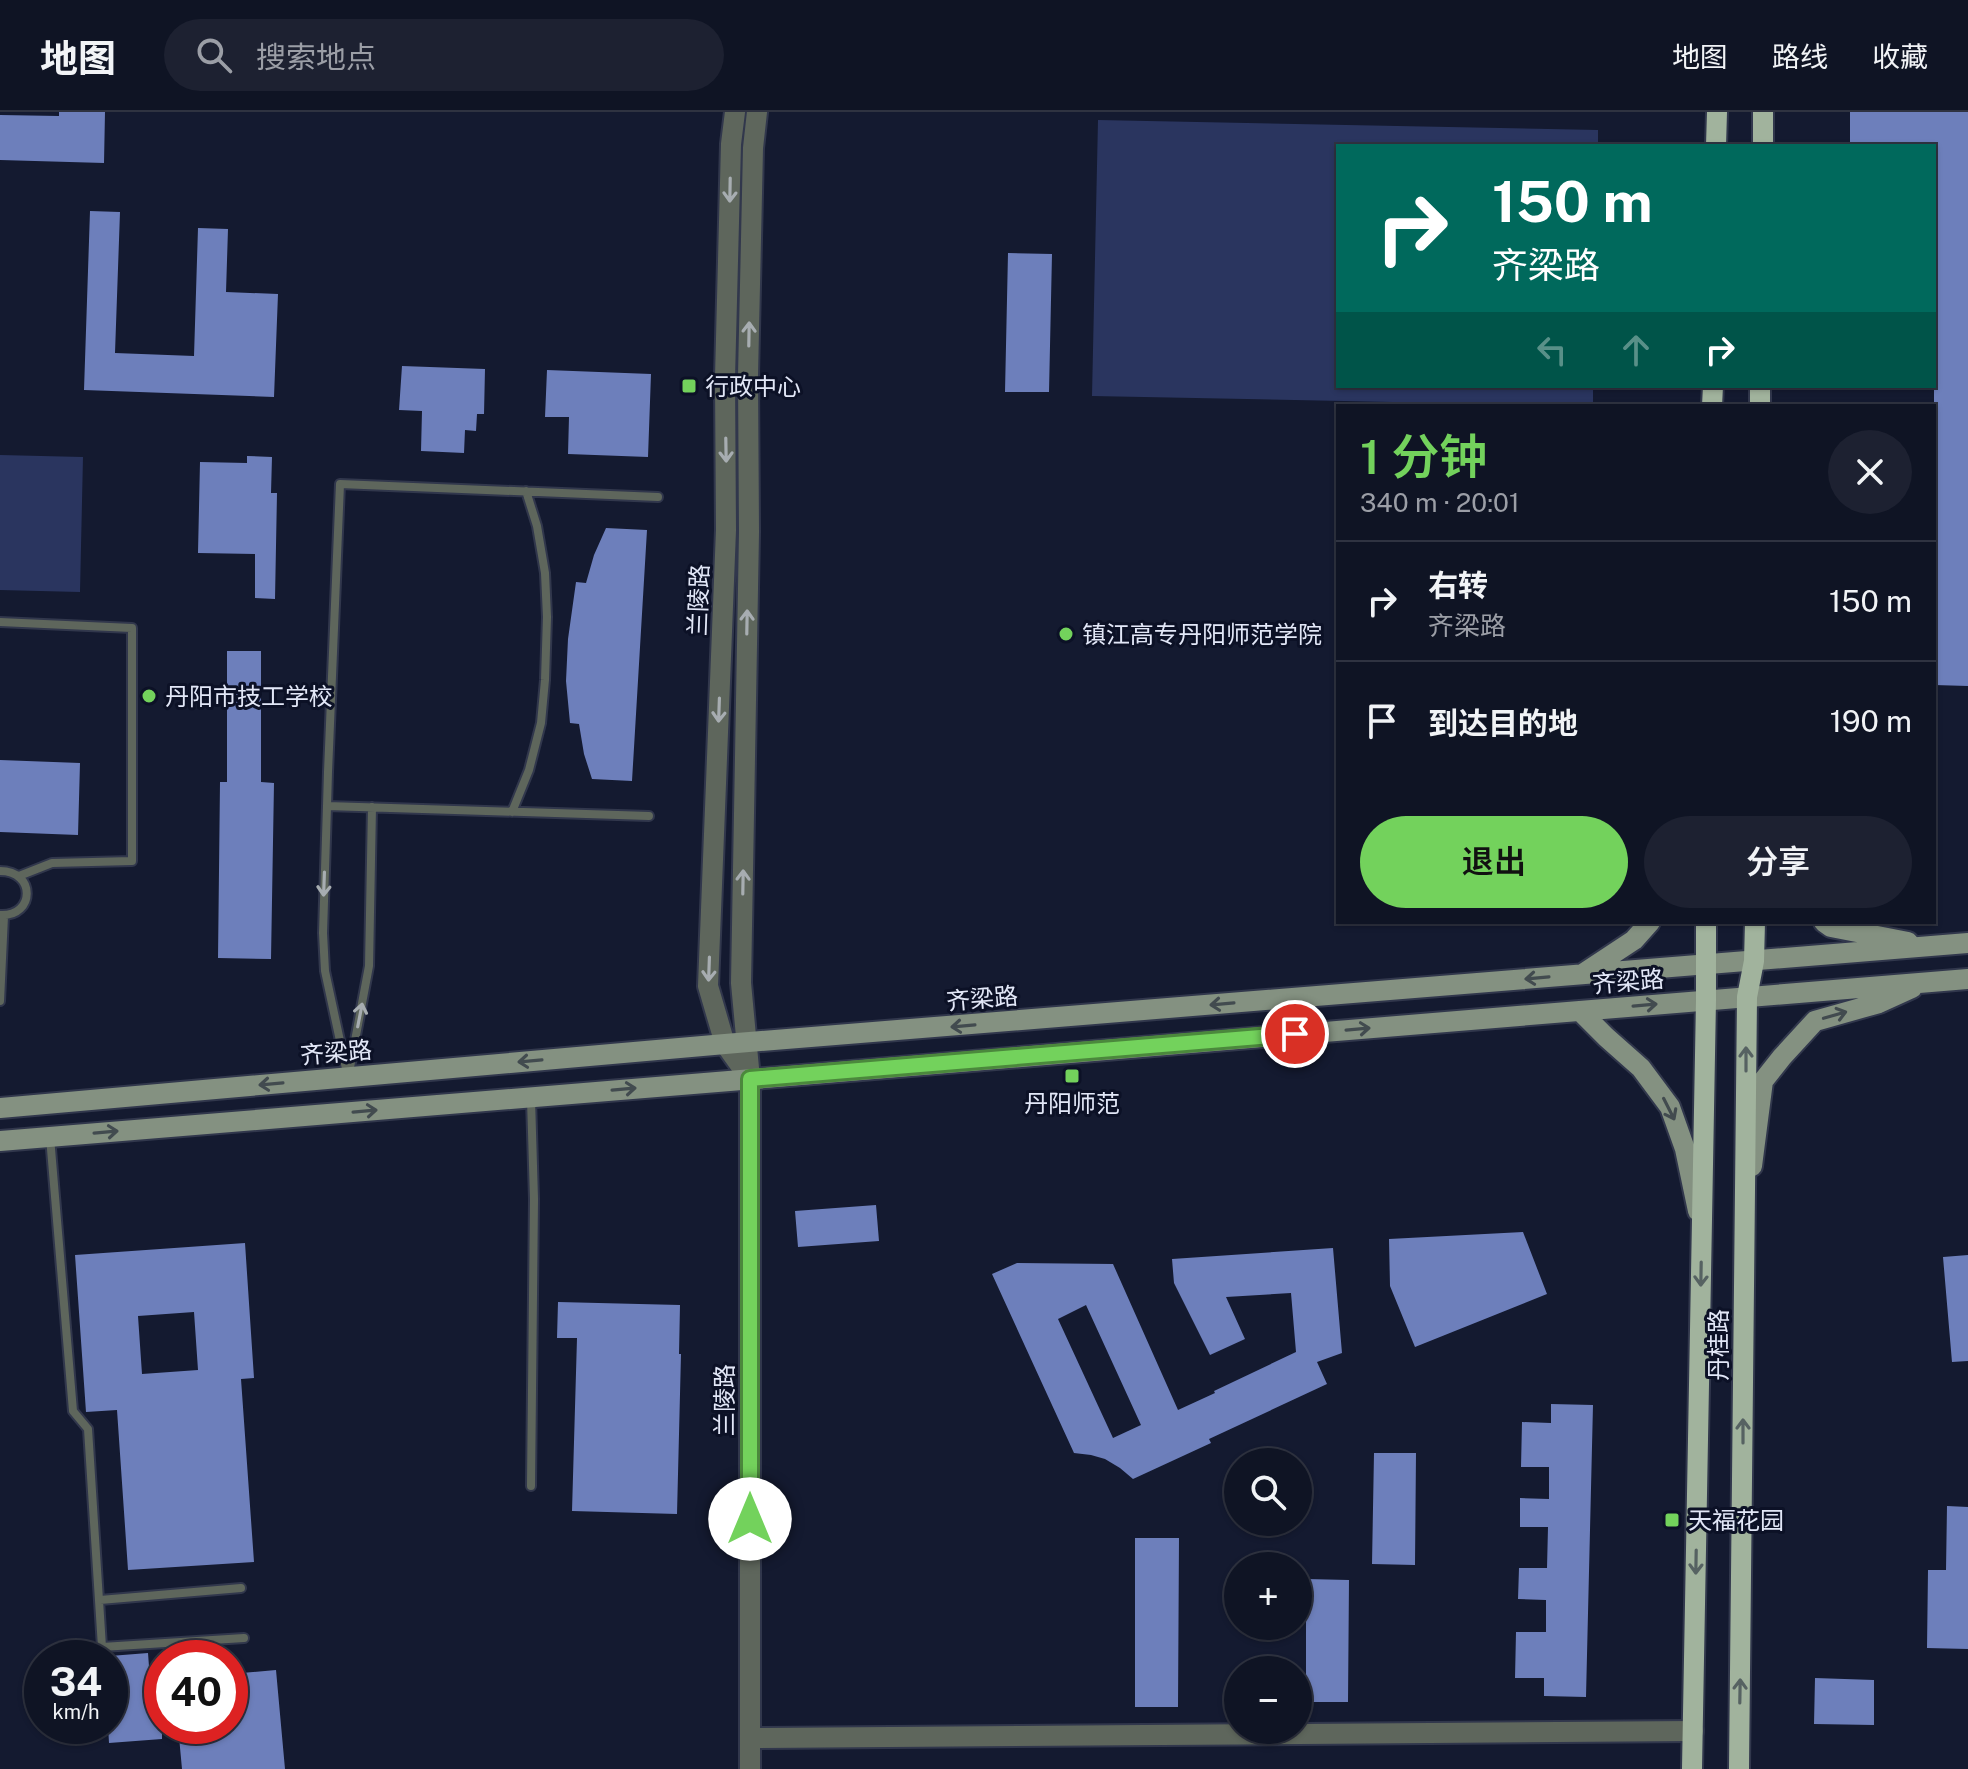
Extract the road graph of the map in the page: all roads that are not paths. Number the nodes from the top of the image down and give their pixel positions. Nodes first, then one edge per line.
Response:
1 (735, 112) edge
2 (757, 112) edge
3 (1717, 112) edge
4 (1763, 112) edge
5 (1716, 144) edge
6 (1763, 144) edge
7 (526, 491) junction
8 (658, 497) dead end
9 (0, 622) edge
10 (327, 806) junction
11 (372, 807) junction
12 (512, 812) junction
13 (649, 816) dead end
14 (0, 871) edge
15 (19, 876) junction
16 (2, 916) edge
17 (1648, 924) edge
18 (1706, 924) edge
19 (1755, 924) edge
20 (1827, 924) edge
21 (1968, 943) edge
22 (1932, 946) junction
23 (1754, 961) junction
24 (1705, 964) junction
25 (1583, 974) junction
26 (1968, 979) edge
27 (1926, 982) junction
28 (1747, 997) junction
29 (1706, 1000) junction
30 (0, 1001) edge
31 (1580, 1011) junction
32 (725, 1044) junction
33 (747, 1044) junction
34 (348, 1078) junction
35 (750, 1079) junction
36 (531, 1097) junction
37 (0, 1108) edge
38 (50, 1137) junction
39 (0, 1141) edge
40 (1745, 1226) junction
41 (1702, 1229) junction
42 (531, 1486) dead end
43 (241, 1588) dead end
44 (100, 1600) junction
45 (244, 1638) dead end
46 (1693, 1731) junction
47 (750, 1738) junction
48 (750, 1769) edge
49 (1692, 1769) edge
50 (1739, 1769) edge

1 -> 32 street, 兰陵路
33 -> 2 street, 兰陵路
3 - 5 main road
4 - 6 main road
7 - 8 lane
7 - 10 lane
7 - 12 lane
9 - 15 lane
10 - 11 lane
10 -> 34 lane
11 - 12 lane
34 -> 11 lane
12 - 13 lane
14 - 15 lane
15 - 16 lane
16 - 30 lane
17 - 25 main road
18 - 24 main road, 丹桂路
19 - 23 main road, 丹桂路
20 - 22 main road
21 - 22 main road, 齐梁路
22 - 23 main road, 齐梁路
23 - 24 main road, 齐梁路
23 - 28 main road, 丹桂路
24 - 25 main road, 齐梁路
24 - 29 main road, 丹桂路
25 -> 33 main road, 齐梁路
26 - 27 main road, 齐梁路
27 - 28 main road, 齐梁路
40 -> 27 main road
28 - 29 main road, 齐梁路
40 -> 28 main road, 丹桂路
31 -> 29 main road, 齐梁路
29 - 41 main road, 丹桂路
35 -> 31 main road, 齐梁路
31 -> 41 main road
32 - 33 main road, 齐梁路
32 -> 34 main road, 齐梁路
32 - 35 street, 兰陵路
33 - 35 street, 兰陵路
34 -> 37 main road, 齐梁路
36 -> 35 main road, 齐梁路
35 - 47 street, 兰陵路
38 -> 36 main road, 齐梁路
36 - 42 lane
38 - 39 main road, 齐梁路
38 - 44 lane
50 -> 40 main road, 丹桂路
41 -> 46 main road, 丹桂路
43 - 44 lane
44 - 45 lane
46 - 47 street
46 - 49 main road, 丹桂路
47 - 48 street, 兰陵路

